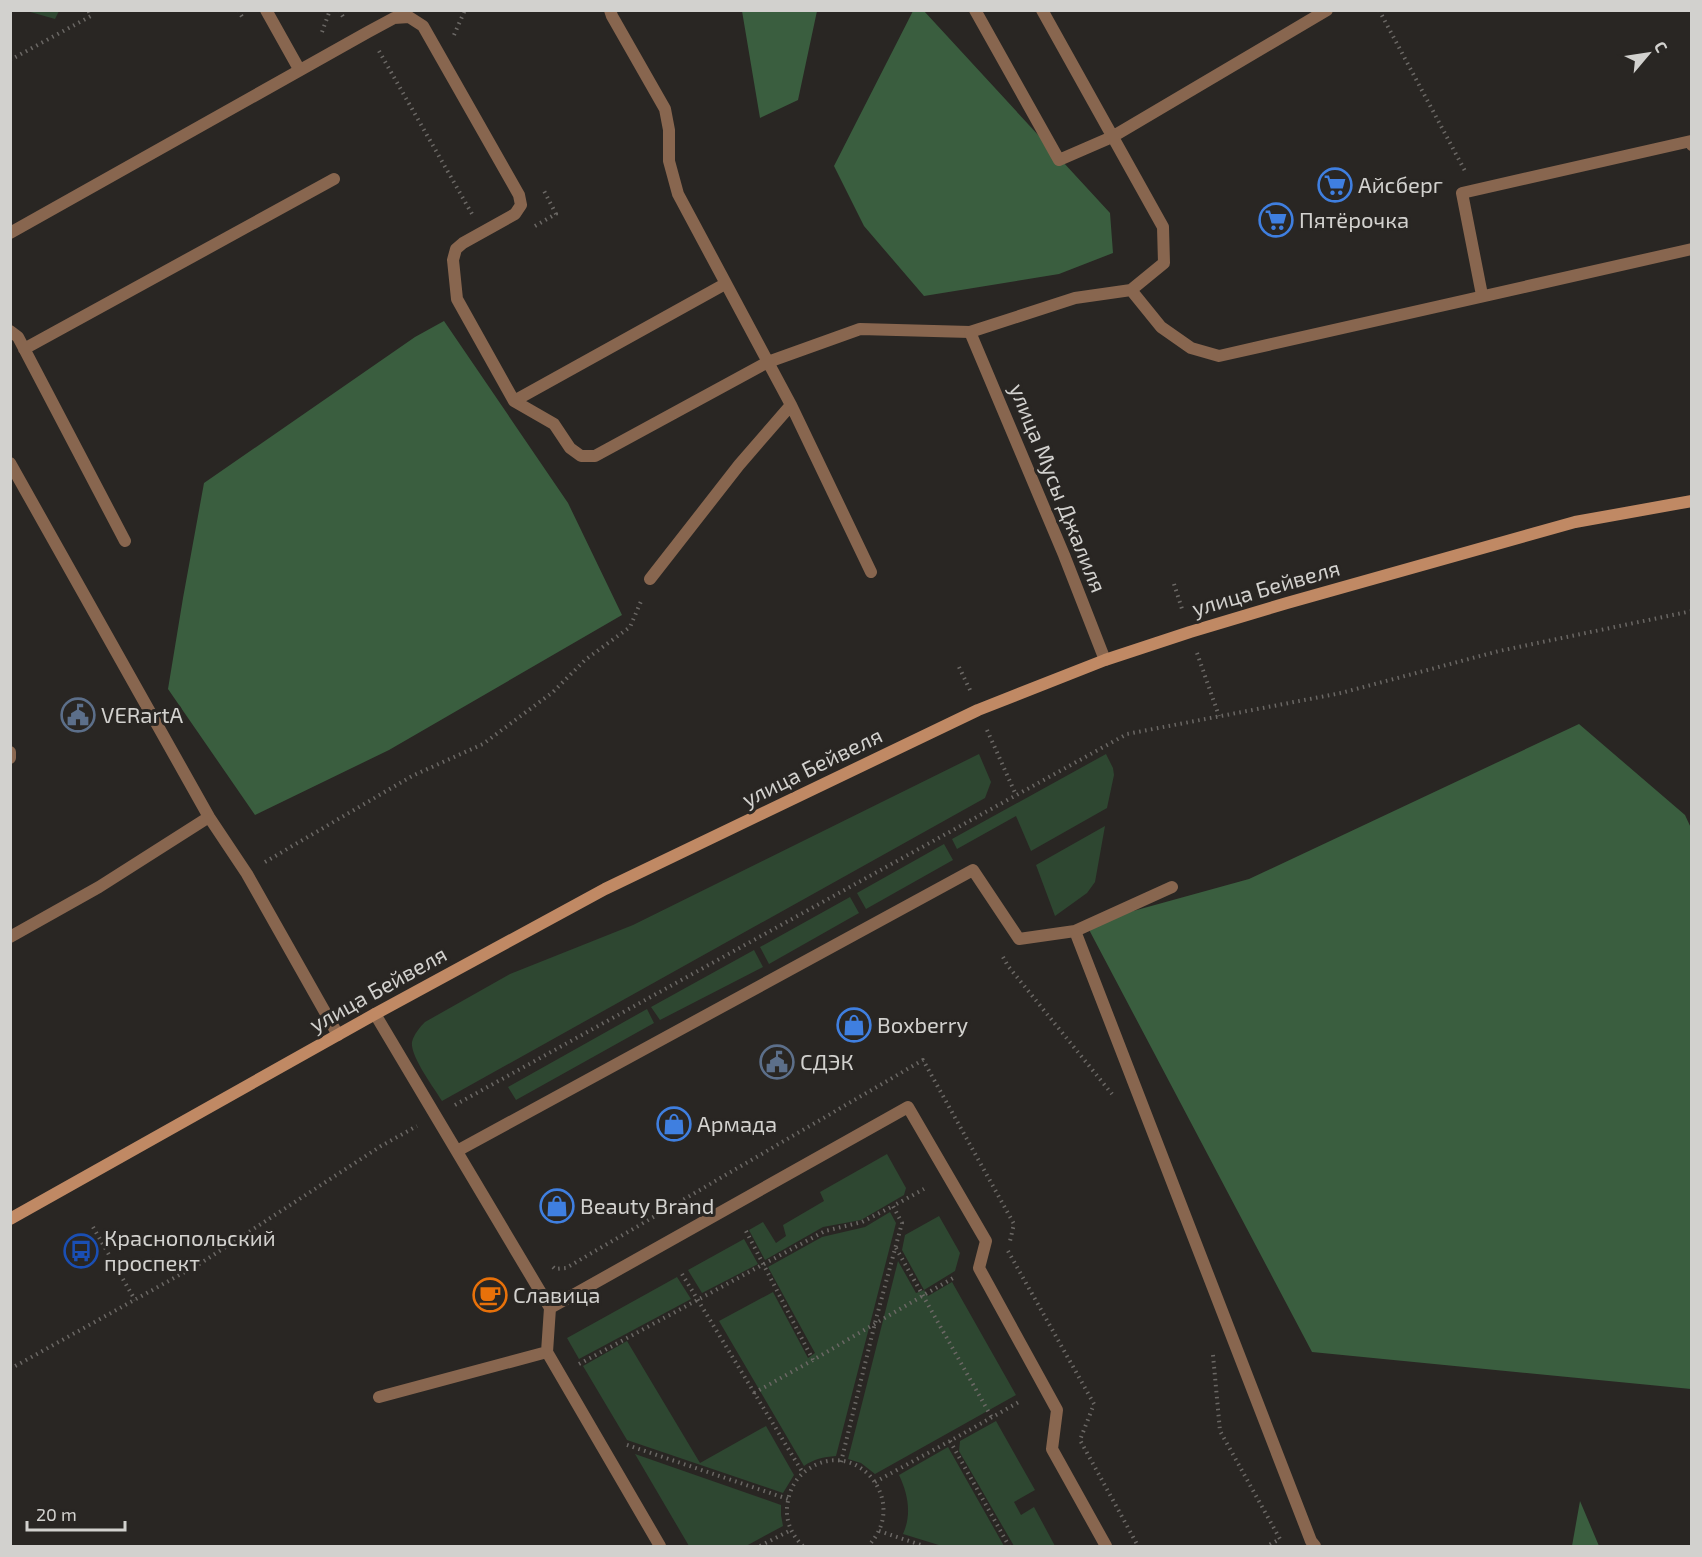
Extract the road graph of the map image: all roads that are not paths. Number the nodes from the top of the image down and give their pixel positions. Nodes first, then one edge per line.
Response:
1 (266, 10) edge
2 (610, 10) edge
3 (975, 10) edge
4 (1042, 10) edge
5 (1327, 10) edge
6 (299, 69) junction
7 (1112, 137) junction
8 (1692, 145) edge
9 (334, 179) dead end
10 (10, 233) edge
11 (1692, 249) edge
12 (725, 284) junction
13 (1131, 290) junction
14 (1482, 296) junction
15 (10, 331) edge
16 (970, 332) junction
17 (24, 349) junction
18 (768, 362) junction
19 (514, 401) junction
20 (791, 405) junction
21 (10, 463) edge
22 (1692, 501) edge
23 (125, 541) dead end
24 (871, 572) dead end
25 (650, 579) road end
26 (1105, 660) junction
27 (10, 752) edge
28 (10, 758) edge
29 (209, 817) junction
30 (1172, 887) dead end
31 (1075, 931) junction
32 (10, 937) edge
33 (375, 1014) junction
34 (338, 1035) junction
35 (456, 1151) junction
36 (10, 1219) edge
37 (550, 1308) junction
38 (547, 1352) junction
39 (379, 1397) dead end
40 (1309, 1545) edge
41 (660, 1546) edge
42 (1106, 1546) edge

1 - 6 street
2 - 12 street
3 - 7 street
4 - 7 street
5 - 7 street
6 - 10 street
6 - 19 street
7 - 13 street
8 - 14 street
9 - 17 street
11 - 14 street
12 - 18 street
12 - 19 street
13 - 14 street
13 - 16 street
15 - 17 street
16 - 18 street
16 - 26 street, улица Мусы Джалиля
17 - 23 street
18 - 19 street
18 - 20 street
20 - 24 street
20 - 25 street
21 - 29 street
22 - 26 main road, улица Бейвеля
26 - 33 main road, улица Бейвеля
27 - 28 street
29 - 32 street
29 - 34 street
30 - 31 street
31 - 35 street
31 - 40 street
33 - 34 main road, улица Бейвеля
33 - 35 street
34 - 36 main road, улица Бейвеля
35 - 37 street
37 - 38 street
37 - 42 street
38 - 39 street
38 - 41 street

